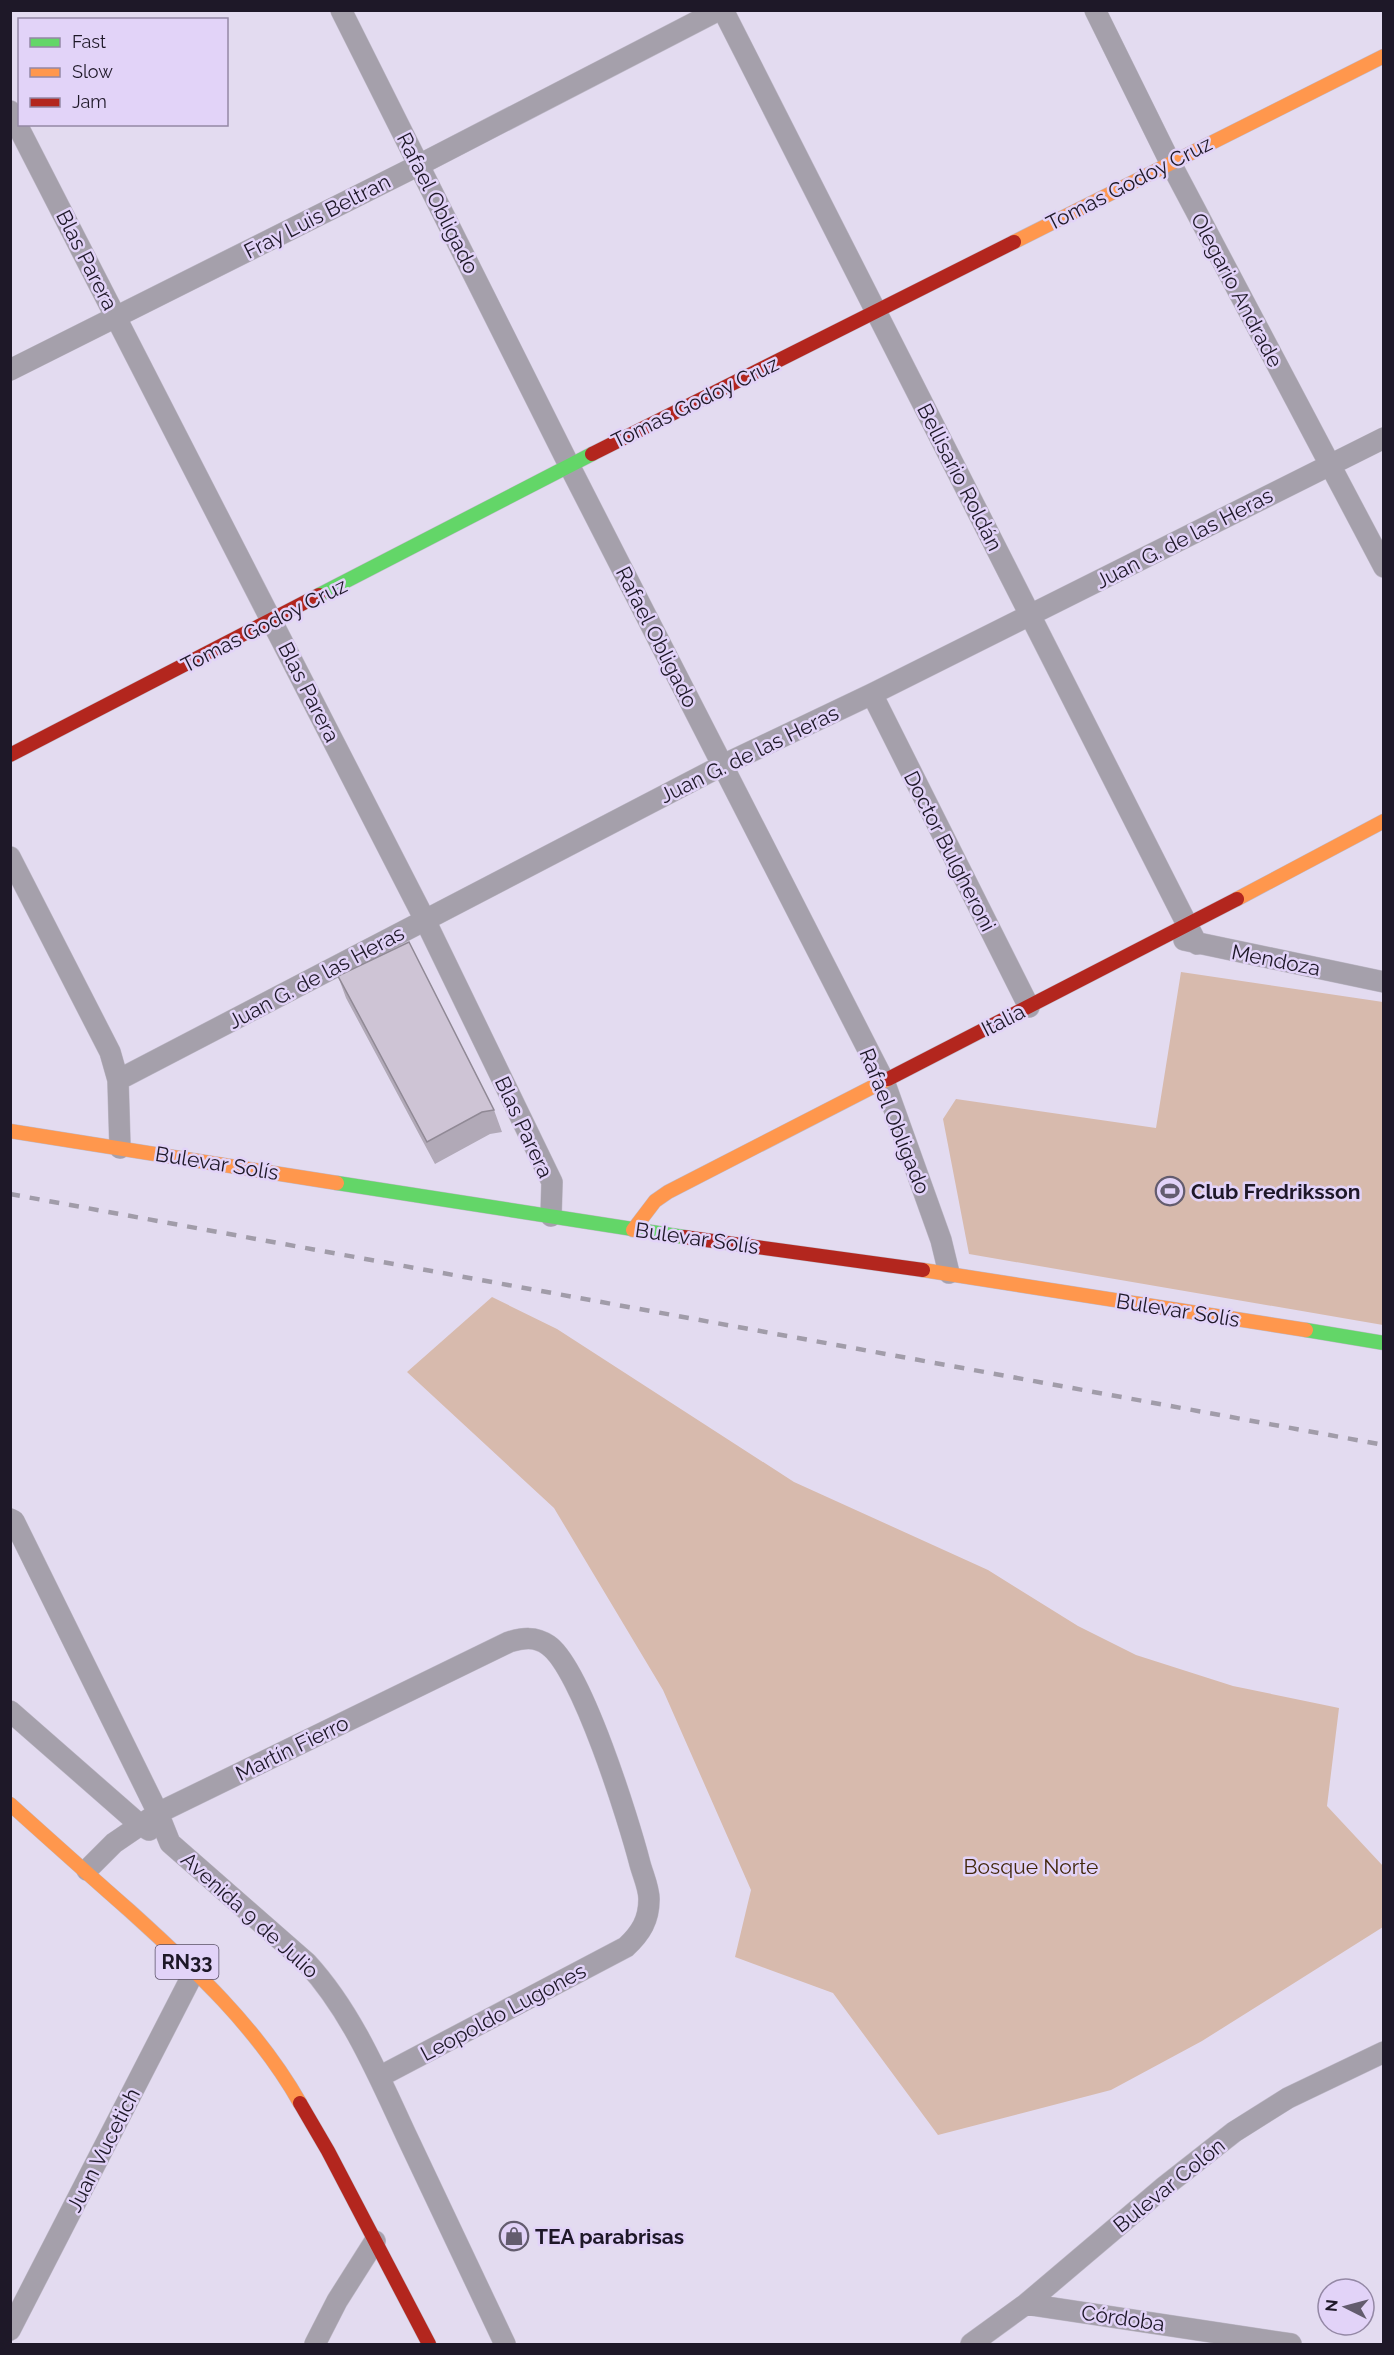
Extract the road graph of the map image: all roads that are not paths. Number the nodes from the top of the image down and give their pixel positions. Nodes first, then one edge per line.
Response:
1 (341, 10) edge
2 (721, 10) edge
3 (1095, 10) edge
4 (1383, 56) edge
5 (10, 111) edge
6 (1170, 162) junction
7 (419, 165) junction
8 (876, 312) junction
9 (117, 318) junction
10 (10, 370) edge
11 (1383, 438) edge
12 (569, 465) junction
13 (1329, 465) junction
14 (1383, 567) edge
15 (1030, 615) junction
16 (273, 621) junction
17 (872, 694) junction
18 (10, 755) edge
19 (723, 765) junction
20 (1383, 821) edge
21 (10, 856) edge
22 (425, 920) junction
23 (1178, 930) junction
24 (1383, 981) edge
25 (1029, 1007) junction
26 (118, 1080) junction
27 (884, 1081) junction
28 (10, 1131) edge
29 (120, 1148) junction
30 (551, 1216) junction
31 (633, 1230) junction
32 (949, 1272) junction
33 (1383, 1343) edge
34 (10, 1519) edge
35 (10, 1710) edge
36 (10, 1804) edge
37 (158, 1813) junction
38 (139, 1824) junction
39 (170, 1842) junction
40 (87, 1870) junction
41 (626, 1947) joint
42 (195, 1970) junction
43 (1383, 2052) edge
44 (379, 2078) junction
45 (375, 2241) junction
46 (1026, 2304) junction
47 (10, 2330) edge
48 (1240, 2340) edge
49 (315, 2344) edge
50 (429, 2344) edge
51 (505, 2344) edge
52 (971, 2344) edge
53 (1291, 2344) edge

1 - 7 street, Rafael Obligado
2 - 7 street, Fray Luis Beltran
2 - 8 street, Bellisario Roldán
3 - 6 street, Olegario Andrade
4 - 6 main road, Tomas Godoy Cruz
5 - 9 street, Blas Parera
6 - 8 main road, Tomas Godoy Cruz
6 - 13 street, Olegario Andrade
7 - 9 street, Fray Luis Beltran
7 - 12 street, Rafael Obligado
8 - 12 main road, Tomas Godoy Cruz
8 - 15 street, Bellisario Roldán
9 - 10 street, Fray Luis Beltran
9 - 16 street, Blas Parera
11 - 13 street, Juan G. de las Heras
12 - 16 main road, Tomas Godoy Cruz
12 - 19 street, Rafael Obligado
13 - 14 street, Olegario Andrade
13 - 15 street, Juan G. de las Heras
15 - 17 street, Juan G. de las Heras
15 - 23 street, Bellisario Roldán
16 - 18 main road, Tomas Godoy Cruz
16 - 22 street, Blas Parera
17 - 19 street, Juan G. de las Heras
17 - 25 street, Doctor Bulgheroni
19 - 22 street, Juan G. de las Heras
19 - 27 street, Rafael Obligado
20 - 23 main road, Italia
21 - 26 street
22 - 26 street, Juan G. de las Heras
22 - 30 street, Blas Parera
23 - 24 street, Mendoza
23 - 25 main road, Italia
25 - 27 main road, Italia
26 - 29 street
27 - 31 main road, Italia
27 - 32 street, Rafael Obligado
28 - 29 main road, Bulevar Solís
29 - 30 main road, Bulevar Solís
30 - 31 main road, Bulevar Solís
31 - 32 main road, Bulevar Solís
32 - 33 main road, Bulevar Solís
34 - 37 street, Avenida 9 de Julio
35 - 38 street
36 - 40 main road, RN33
37 - 38 street, Martín Fierro
37 - 39 street, Avenida 9 de Julio
37 - 41 street, Martín Fierro
38 - 39 street
38 - 40 street, Martín Fierro
39 - 44 street, Avenida 9 de Julio
40 - 42 main road, RN33
41 - 44 street, Leopoldo Lugones
42 - 45 main road, RN33
42 - 47 street, Juan Vucetich
43 - 46 street, Bulevar Colón
44 - 51 street, Avenida 9 de Julio
45 - 49 street
45 - 50 main road, RN33
46 - 48 street, Córdoba
46 - 52 street, Bulevar Colón
48 - 53 street, Córdoba

